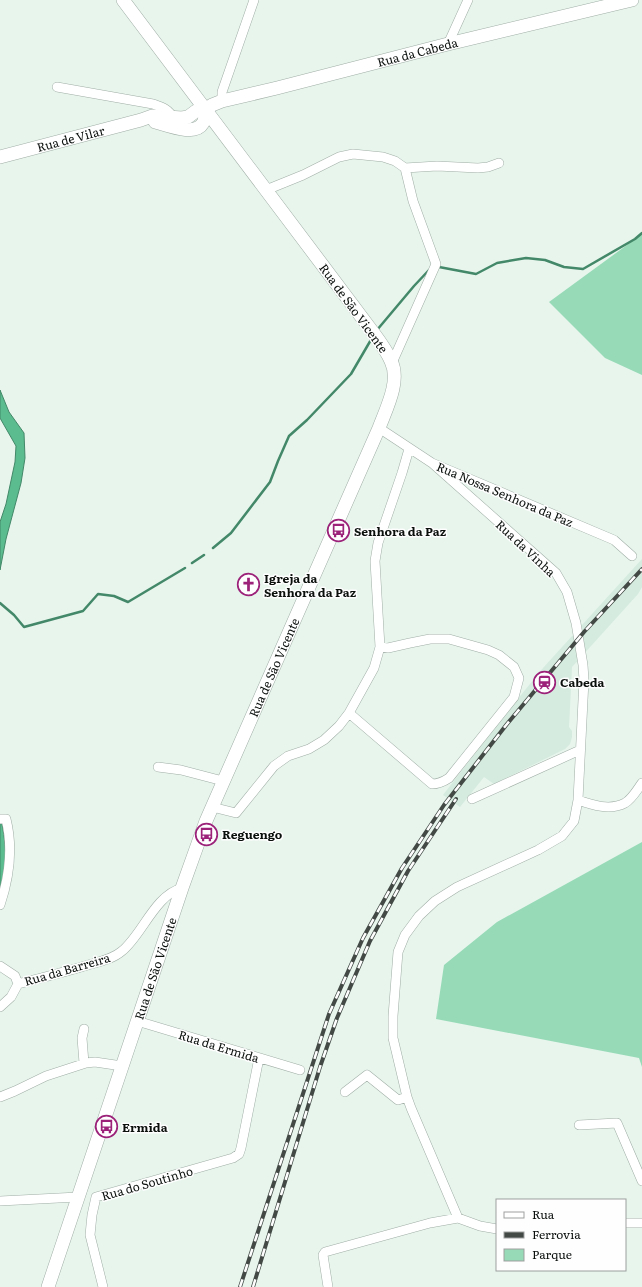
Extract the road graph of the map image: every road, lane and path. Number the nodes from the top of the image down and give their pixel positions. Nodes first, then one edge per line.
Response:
1 (123, 0) edge
2 (254, 0) edge
3 (468, 0) edge
4 (632, 0) edge
5 (448, 44) junction
6 (57, 87) dead end
7 (222, 101) junction
8 (206, 110) junction
9 (173, 118) junction
10 (142, 120) junction
11 (0, 157) edge
12 (499, 163) dead end
13 (405, 168) junction
14 (266, 190) junction
15 (392, 363) junction
16 (379, 428) junction
17 (409, 448) junction
18 (432, 463) junction
19 (632, 556) dead end
20 (380, 647) junction
21 (349, 713) junction
22 (580, 750) junction
23 (158, 767) dead end
24 (223, 781) junction
25 (642, 783) edge
26 (472, 799) dead end
27 (578, 800) junction
28 (212, 807) junction
29 (3, 819) edge
30 (182, 888) junction
31 (0, 905) edge
32 (0, 966) edge
33 (18, 984) junction
34 (0, 1007) edge
35 (137, 1021) junction
36 (84, 1028) dead end
37 (259, 1058) junction
38 (84, 1063) junction
39 (122, 1066) junction
40 (300, 1070) dead end
41 (345, 1092) dead end
42 (0, 1097) edge
43 (407, 1097) junction
44 (579, 1124) dead end
45 (642, 1181) edge
46 (79, 1194) junction
47 (96, 1197) junction
48 (0, 1202) edge
49 (458, 1218) junction
50 (626, 1223) edge
51 (642, 1223) edge
52 (496, 1229) edge
53 (48, 1287) edge
54 (103, 1287) edge
55 (328, 1287) edge

1 - 8 main road, Rua de São Vicente
2 - 7 street
3 - 5 street
4 - 5 main road, Rua da Cabeda
5 - 7 main road, Rua da Cabeda
6 - 9 street
7 - 8 main road, Rua da Cabeda
8 - 9 main road, Rua de Vilar
8 - 10 main road, Rua de Vilar
8 - 14 main road, Rua de São Vicente
9 - 10 main road, Rua de Vilar
10 - 11 main road, Rua de Vilar
12 - 13 street
13 - 14 street
13 - 15 street
14 - 15 main road, Rua de São Vicente
15 - 16 main road, Rua de São Vicente
16 - 17 street, Rua Nossa Senhora da Paz
16 - 24 main road, Rua de São Vicente
17 - 18 street, Rua Nossa Senhora da Paz
17 - 20 street
18 - 19 street, Rua Nossa Senhora da Paz
18 - 22 street, Rua da Vinha
20 - 21 street
20 - 21 street
21 - 28 street
22 - 26 street
22 - 27 street, Rua da Vinha
23 - 24 street
24 - 28 main road, Rua de São Vicente
25 - 27 street
27 - 43 street
28 - 30 main road, Rua de São Vicente
29 - 31 street
30 - 33 street, Rua da Barreira
30 - 35 main road, Rua de São Vicente
32 - 33 street
33 - 34 street
35 - 37 street, Rua da Ermida
35 - 39 main road, Rua de São Vicente
36 - 38 street
37 - 40 street, Rua da Ermida
37 - 47 street, Rua do Soutinho
38 - 39 street
38 - 42 street
39 - 46 main road, Rua de São Vicente
41 - 43 street
43 - 49 street
44 - 45 street
46 - 47 street
46 - 48 street
46 - 53 main road, Rua de São Vicente
47 - 54 street, Rua do Soutinho
49 - 52 street
49 - 55 street
50 - 51 street

